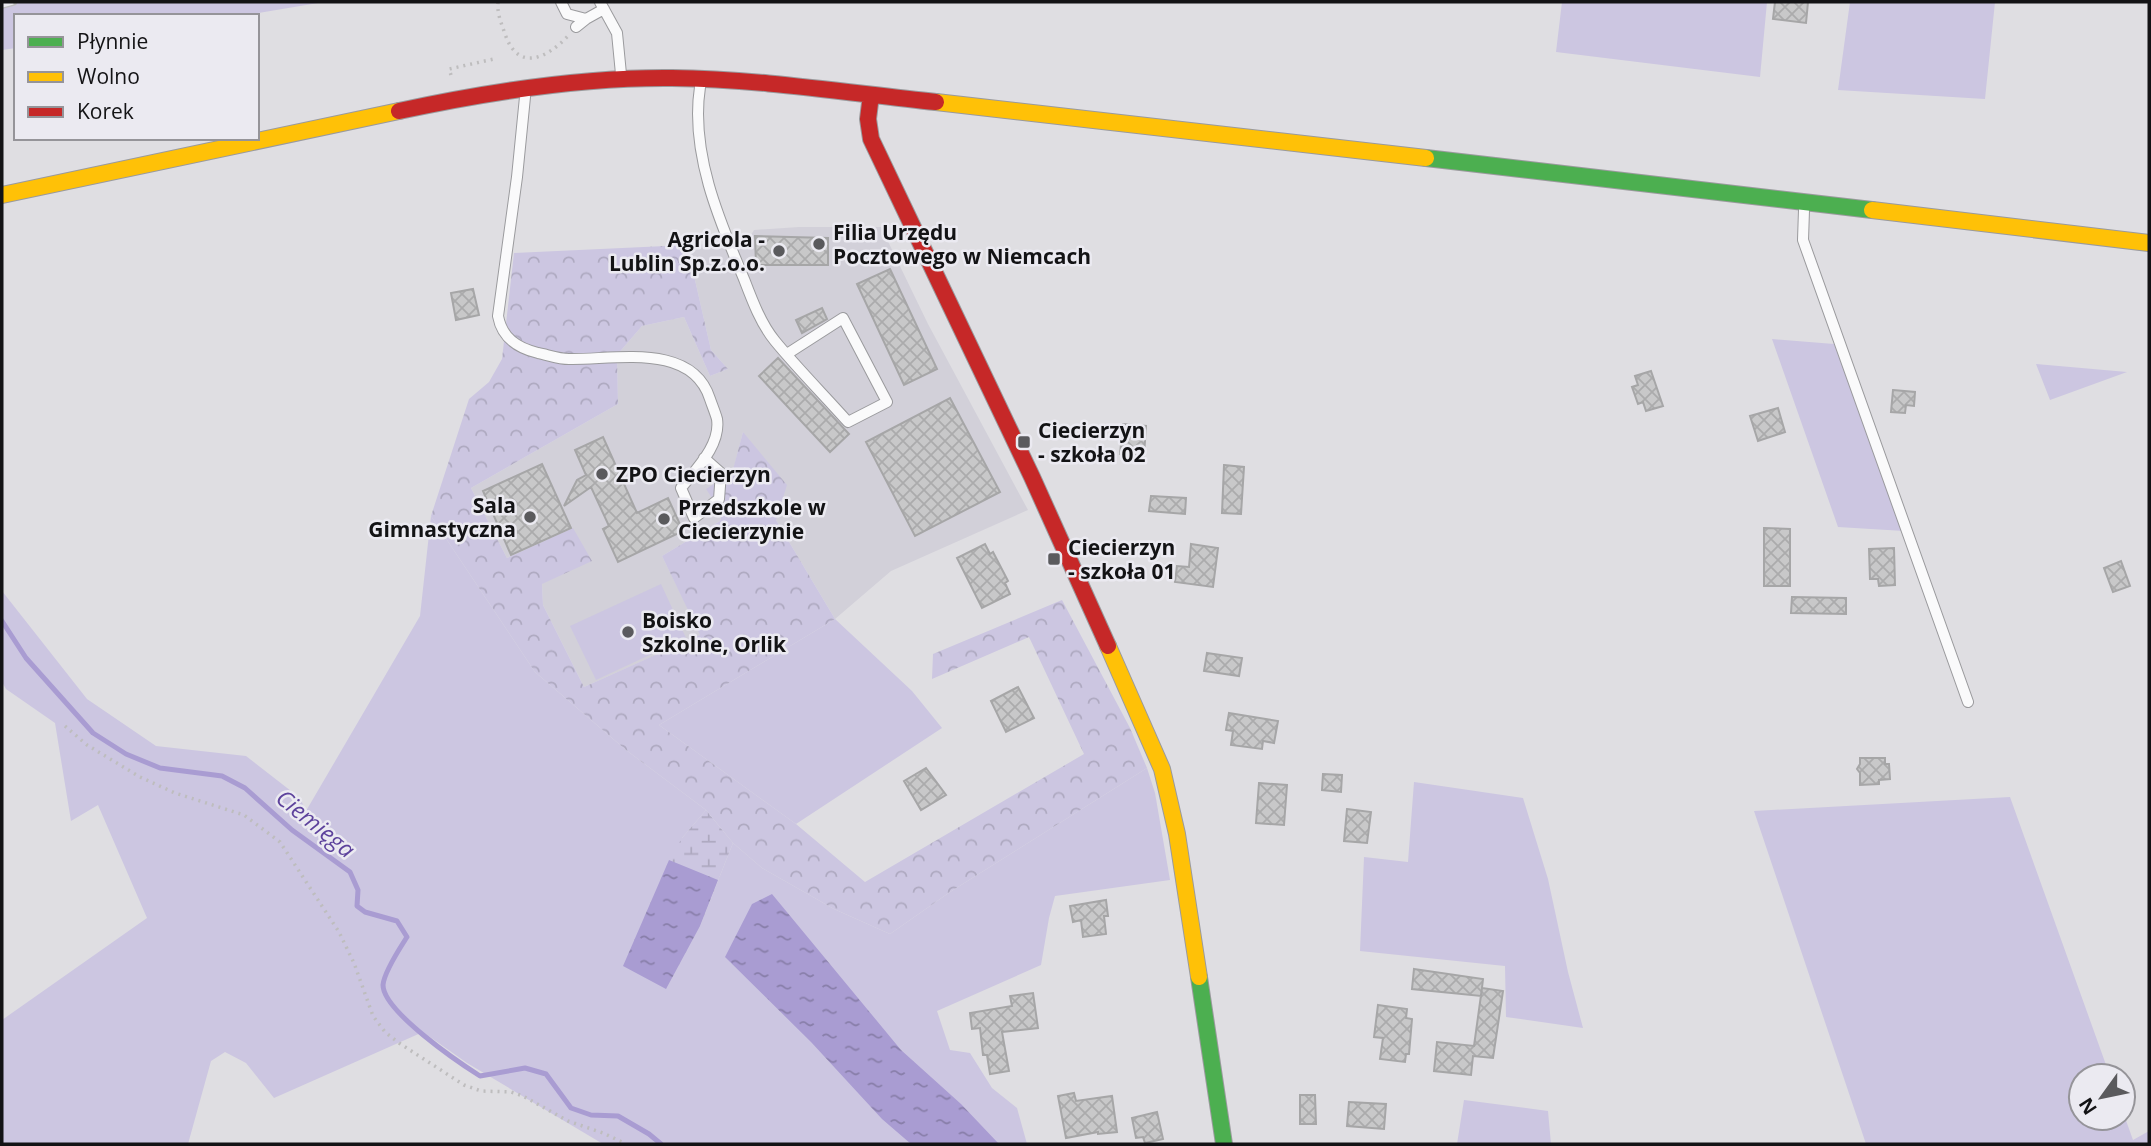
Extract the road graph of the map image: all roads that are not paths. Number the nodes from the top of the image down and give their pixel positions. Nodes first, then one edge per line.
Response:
1 (561, 2) edge
2 (602, 6) edge
3 (586, 19) junction
4 (576, 27) road end
5 (622, 79) junction
6 (701, 79) junction
7 (525, 90) junction
8 (871, 95) junction
9 (2, 195) edge
10 (1806, 203) junction
11 (2149, 243) edge
12 (787, 354) junction
13 (704, 458) junction
14 (1968, 702) dead end
15 (1224, 1144) edge

1 - 3 lane
2 - 3 lane
2 - 5 lane
3 - 4 lane
5 - 6 main road
5 - 7 main road
6 - 8 main road
6 - 12 lane
7 - 9 main road
7 - 13 lane
8 - 10 main road
8 - 15 main road
10 - 11 main road
10 - 14 lane
12 - 12 lane
13 - 13 lane

